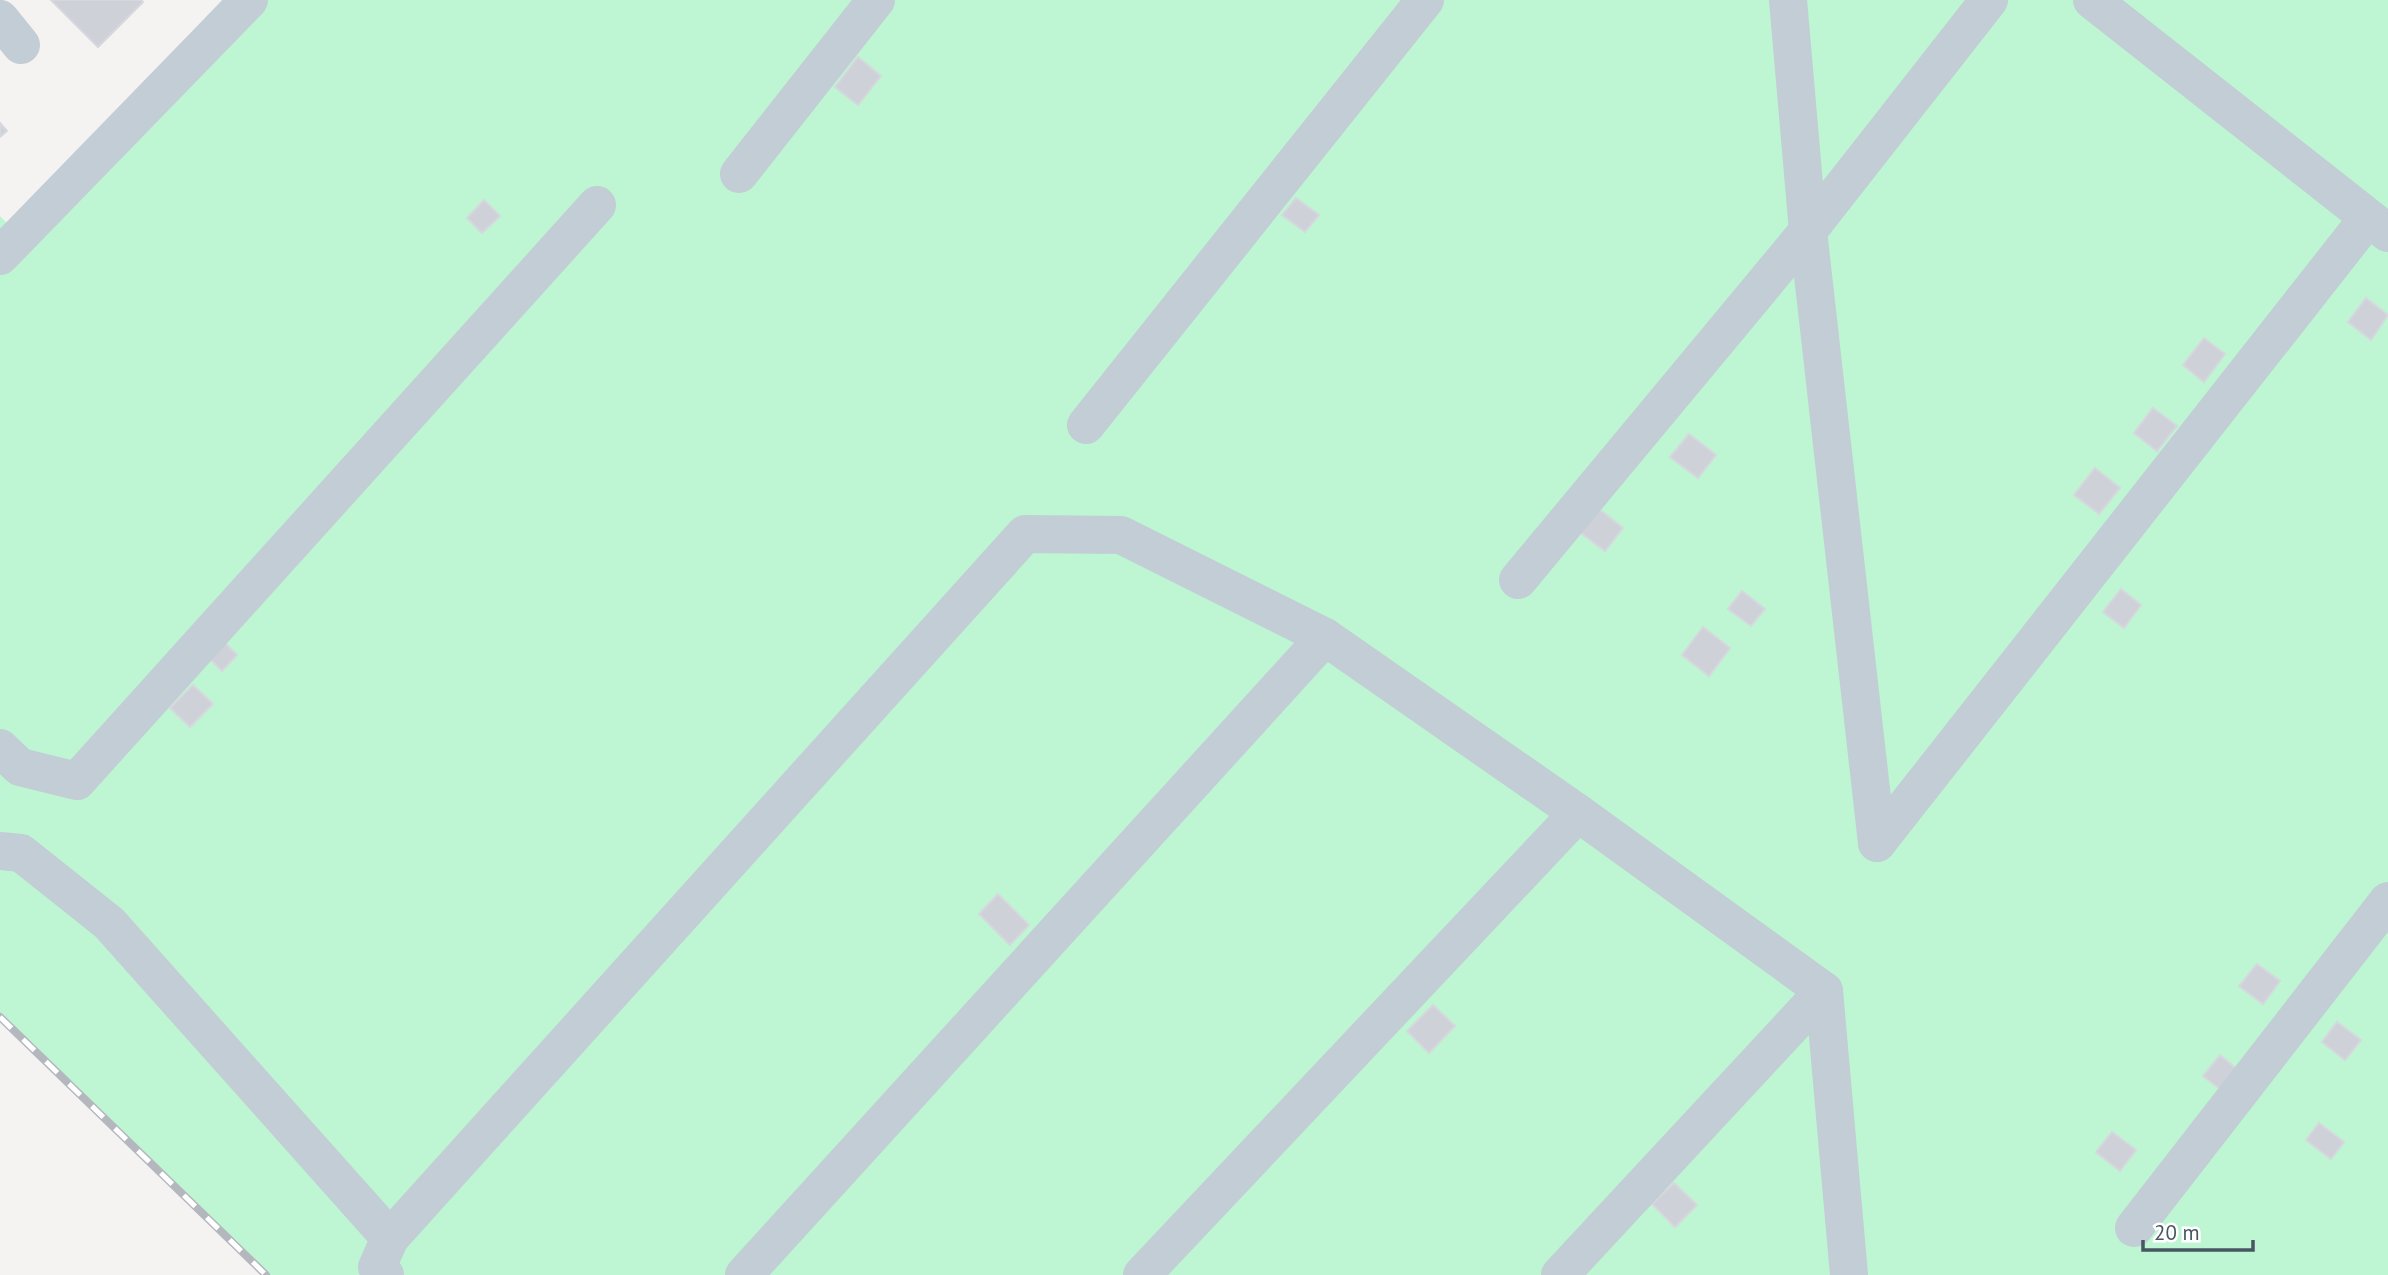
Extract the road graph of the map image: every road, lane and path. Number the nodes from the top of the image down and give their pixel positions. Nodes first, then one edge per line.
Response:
1 (249, 0) edge
2 (876, 0) edge
3 (1425, 0) edge
4 (1788, 0) edge
5 (1989, 0) edge
6 (2092, 0) edge
7 (738, 174) dead end
8 (597, 205) dead end
9 (2378, 225) edge
10 (1808, 231) junction
11 (0, 256) edge
12 (1086, 425) dead end
13 (1518, 580) dead end
14 (1325, 637) junction
15 (0, 748) edge
16 (1578, 813) junction
17 (0, 851) edge
18 (2388, 901) edge
19 (1824, 991) junction
20 (2134, 1228) dead end
21 (388, 1257) edge
22 (744, 1275) edge
23 (1143, 1275) edge
24 (1560, 1275) edge
25 (1849, 1275) edge

1 - 11 lane
2 - 7 lane
3 - 12 lane
4 - 10 lane
5 - 10 lane
6 - 9 lane
8 - 15 lane
9 - 10 lane
10 - 13 lane
14 - 16 lane
14 - 21 lane
14 - 22 lane
16 - 19 lane
16 - 23 lane
17 - 21 lane
18 - 20 lane
19 - 24 lane
19 - 25 lane

